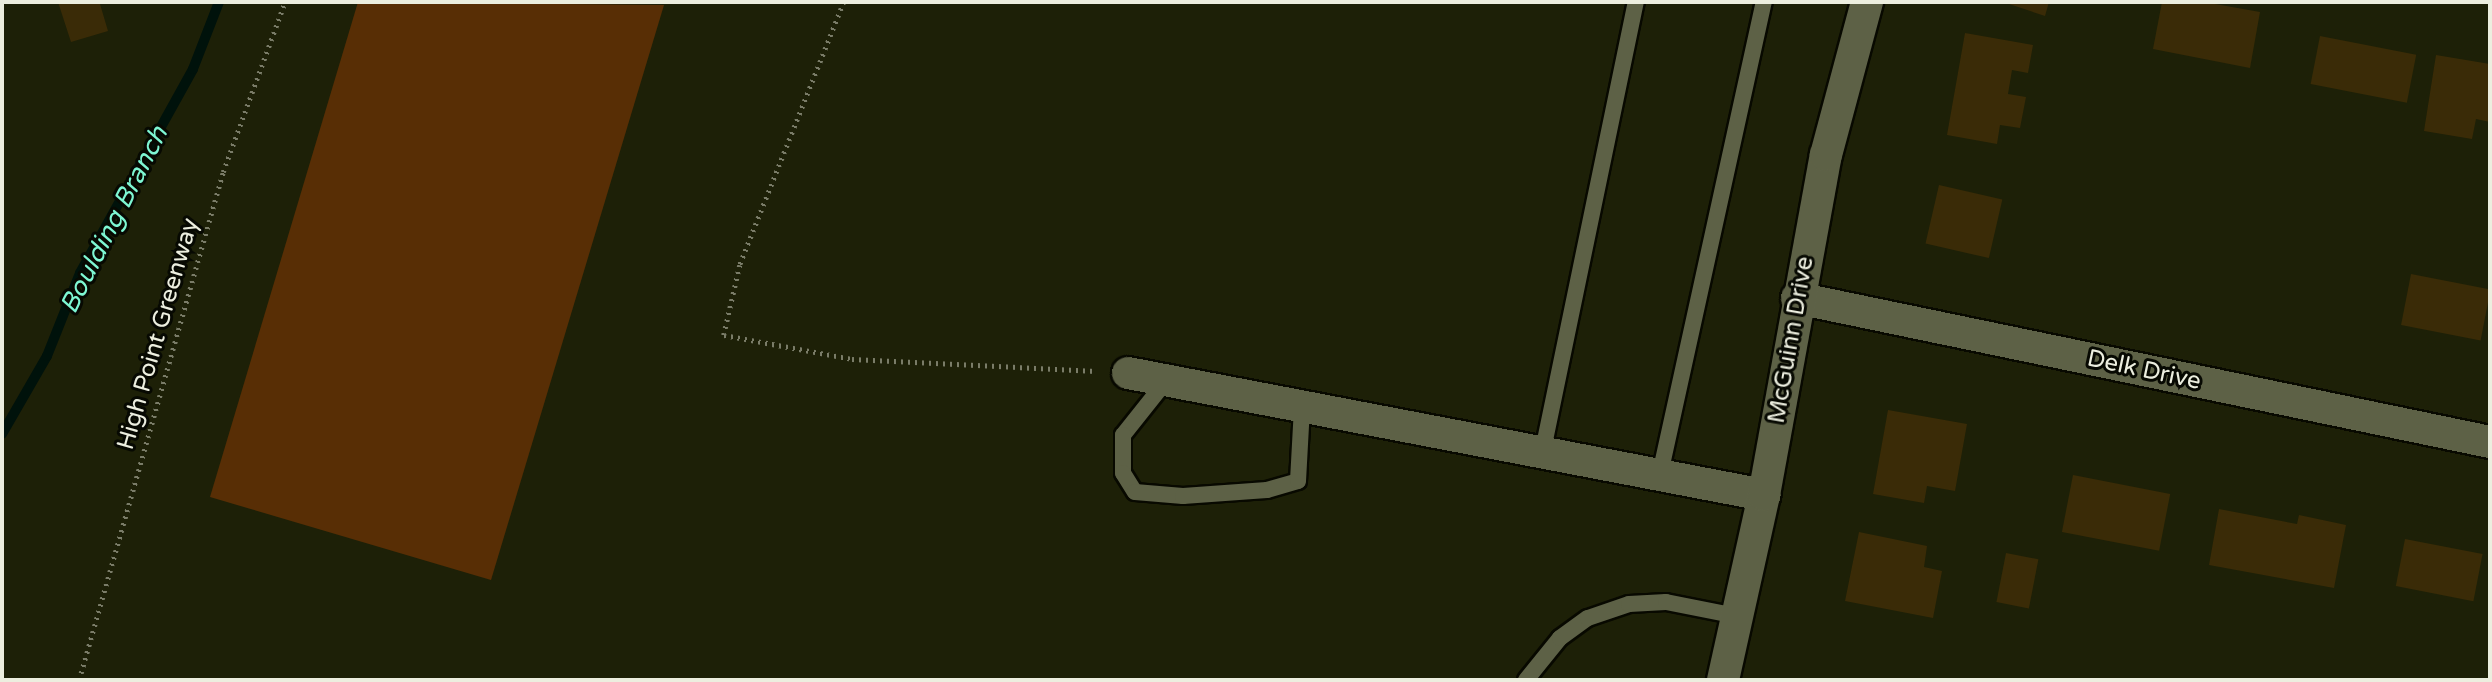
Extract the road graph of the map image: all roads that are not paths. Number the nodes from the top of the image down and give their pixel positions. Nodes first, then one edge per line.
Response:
1 (1636, 2) edge
2 (1764, 2) edge
3 (1867, 2) edge
4 (1797, 298) junction
5 (1128, 373) road end
6 (1166, 380) junction
7 (1302, 406) junction
8 (2490, 442) edge
9 (1543, 450) junction
10 (1660, 474) junction
11 (1764, 495) junction
12 (1737, 616) junction
13 (1526, 680) edge
14 (1723, 680) edge

1 - 9 lane
2 - 10 lane
3 - 4 street, McGuinn Drive
4 - 8 street, Delk Drive
4 - 11 street, McGuinn Drive
5 - 6 street
6 - 7 street
6 - 7 lane
7 - 9 street
9 - 10 street
10 - 11 street
11 - 12 street, McGuinn Drive
12 - 13 lane
12 - 14 street, McGuinn Drive

